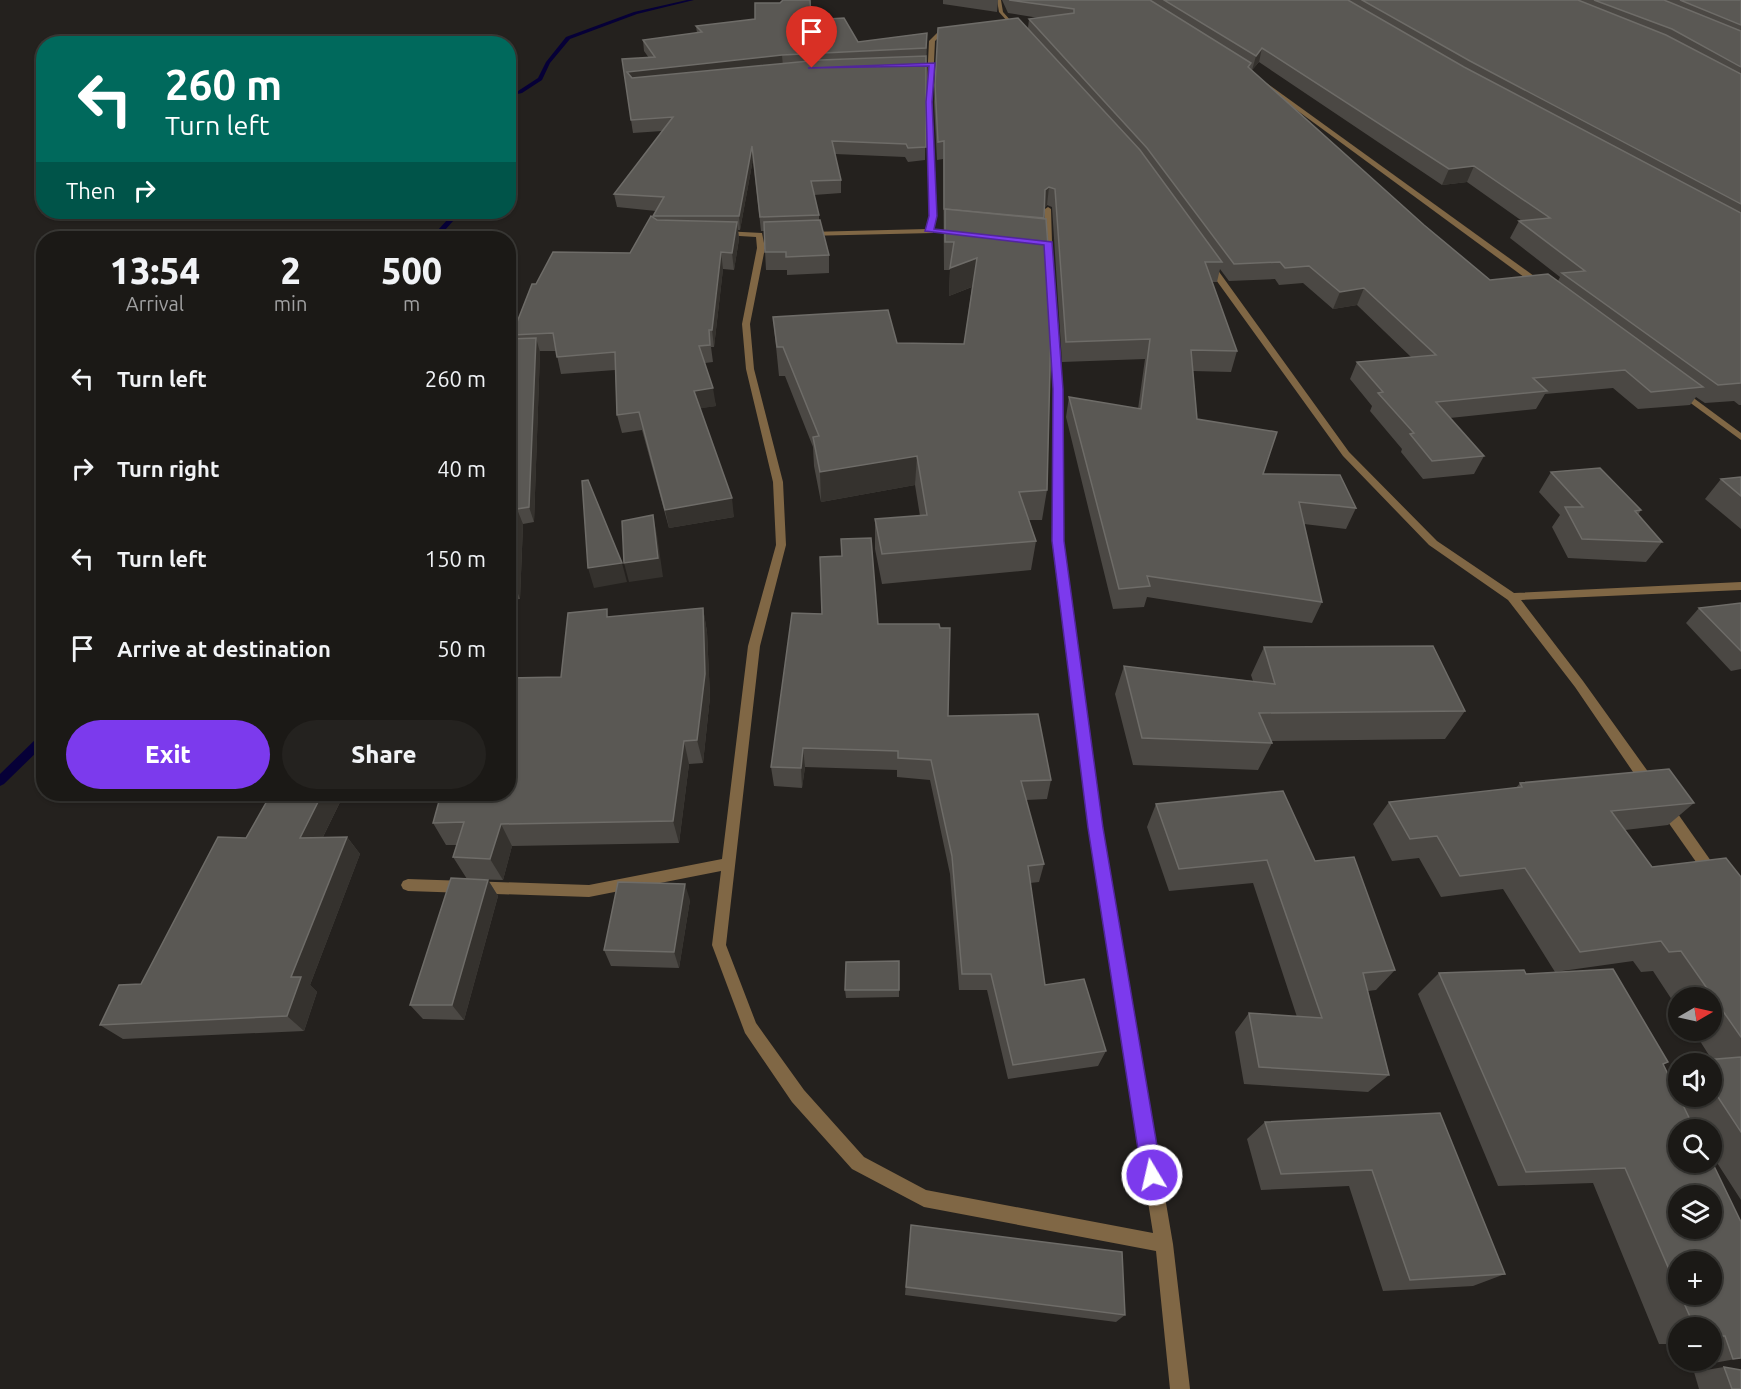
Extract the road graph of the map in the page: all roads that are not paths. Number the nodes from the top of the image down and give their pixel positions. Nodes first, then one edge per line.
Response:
1 (999, 0) edge
2 (1013, 25) junction
3 (1001, 26) edge
4 (956, 30) edge
5 (1027, 39) edge
6 (922, 64) edge
7 (933, 64) junction
8 (1259, 80) edge
9 (1048, 209) edge
10 (930, 231) junction
11 (716, 232) edge
12 (941, 232) dead end
13 (794, 235) edge
14 (1202, 254) edge
15 (1545, 289) edge
16 (1676, 388) edge
17 (1741, 437) edge
18 (1741, 586) edge
19 (1512, 597) junction
20 (728, 864) junction
21 (408, 885) dead end
22 (1721, 886) edge
23 (1164, 1244) junction
24 (1180, 1389) edge

1 - 2 street
2 - 3 street
2 - 5 street
4 - 7 street
6 - 7 street
7 - 10 street
8 - 15 street
9 - 23 street
10 - 12 street
10 - 13 street
11 - 20 street
14 - 19 street
16 - 17 street
18 - 19 street
19 - 22 street
20 - 21 street
20 - 23 street
23 - 24 street

